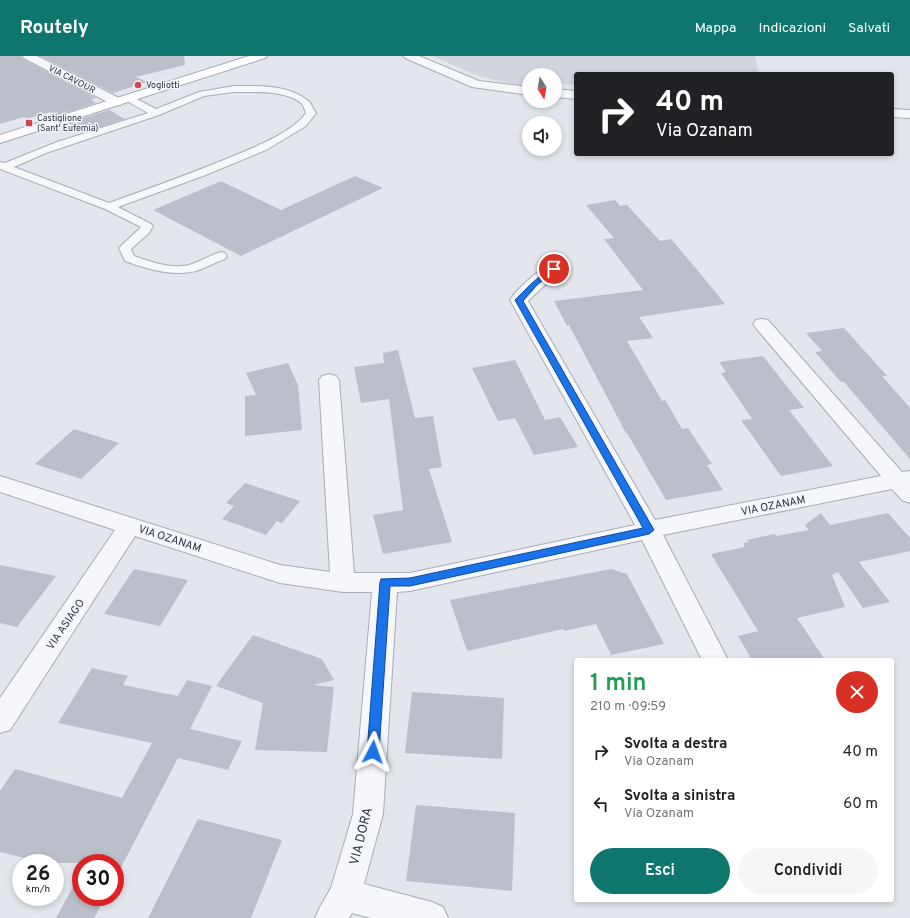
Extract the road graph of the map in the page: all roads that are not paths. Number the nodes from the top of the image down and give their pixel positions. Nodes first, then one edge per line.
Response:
1 (28, 56) edge
2 (261, 56) edge
3 (409, 56) edge
4 (522, 90) edge
5 (562, 94) edge
6 (574, 95) edge
7 (122, 100) junction
8 (156, 113) junction
9 (894, 113) edge
10 (910, 114) edge
11 (0, 139) edge
12 (3, 166) edge
13 (109, 207) junction
14 (220, 256) dead end
15 (554, 269) dead end
16 (762, 324) dead end
17 (329, 380) dead end
18 (0, 484) edge
19 (906, 485) edge
20 (130, 526) junction
21 (649, 530) junction
22 (385, 582) junction
23 (343, 583) junction
24 (714, 658) edge
25 (0, 722) edge
26 (338, 906) edge
27 (432, 918) edge

1 - 7 street, VIA CAVOUR
2 - 7 main road
3 - 4 street
5 - 6 street
7 - 8 lane
7 - 11 main road
8 - 12 lane
8 - 13 lane
9 - 10 street
12 - 13 lane
13 - 14 lane
15 - 21 street
16 - 19 street, VIA OZANAM
17 - 23 street
18 - 20 street, VIA OZANAM
19 - 21 street, VIA OZANAM
20 - 23 street, VIA OZANAM
20 - 25 street, VIA ASIAGO
21 - 22 street, VIA OZANAM
21 - 24 street
22 - 23 street, VIA OZANAM
22 - 26 street, VIA DORA
26 - 27 street

